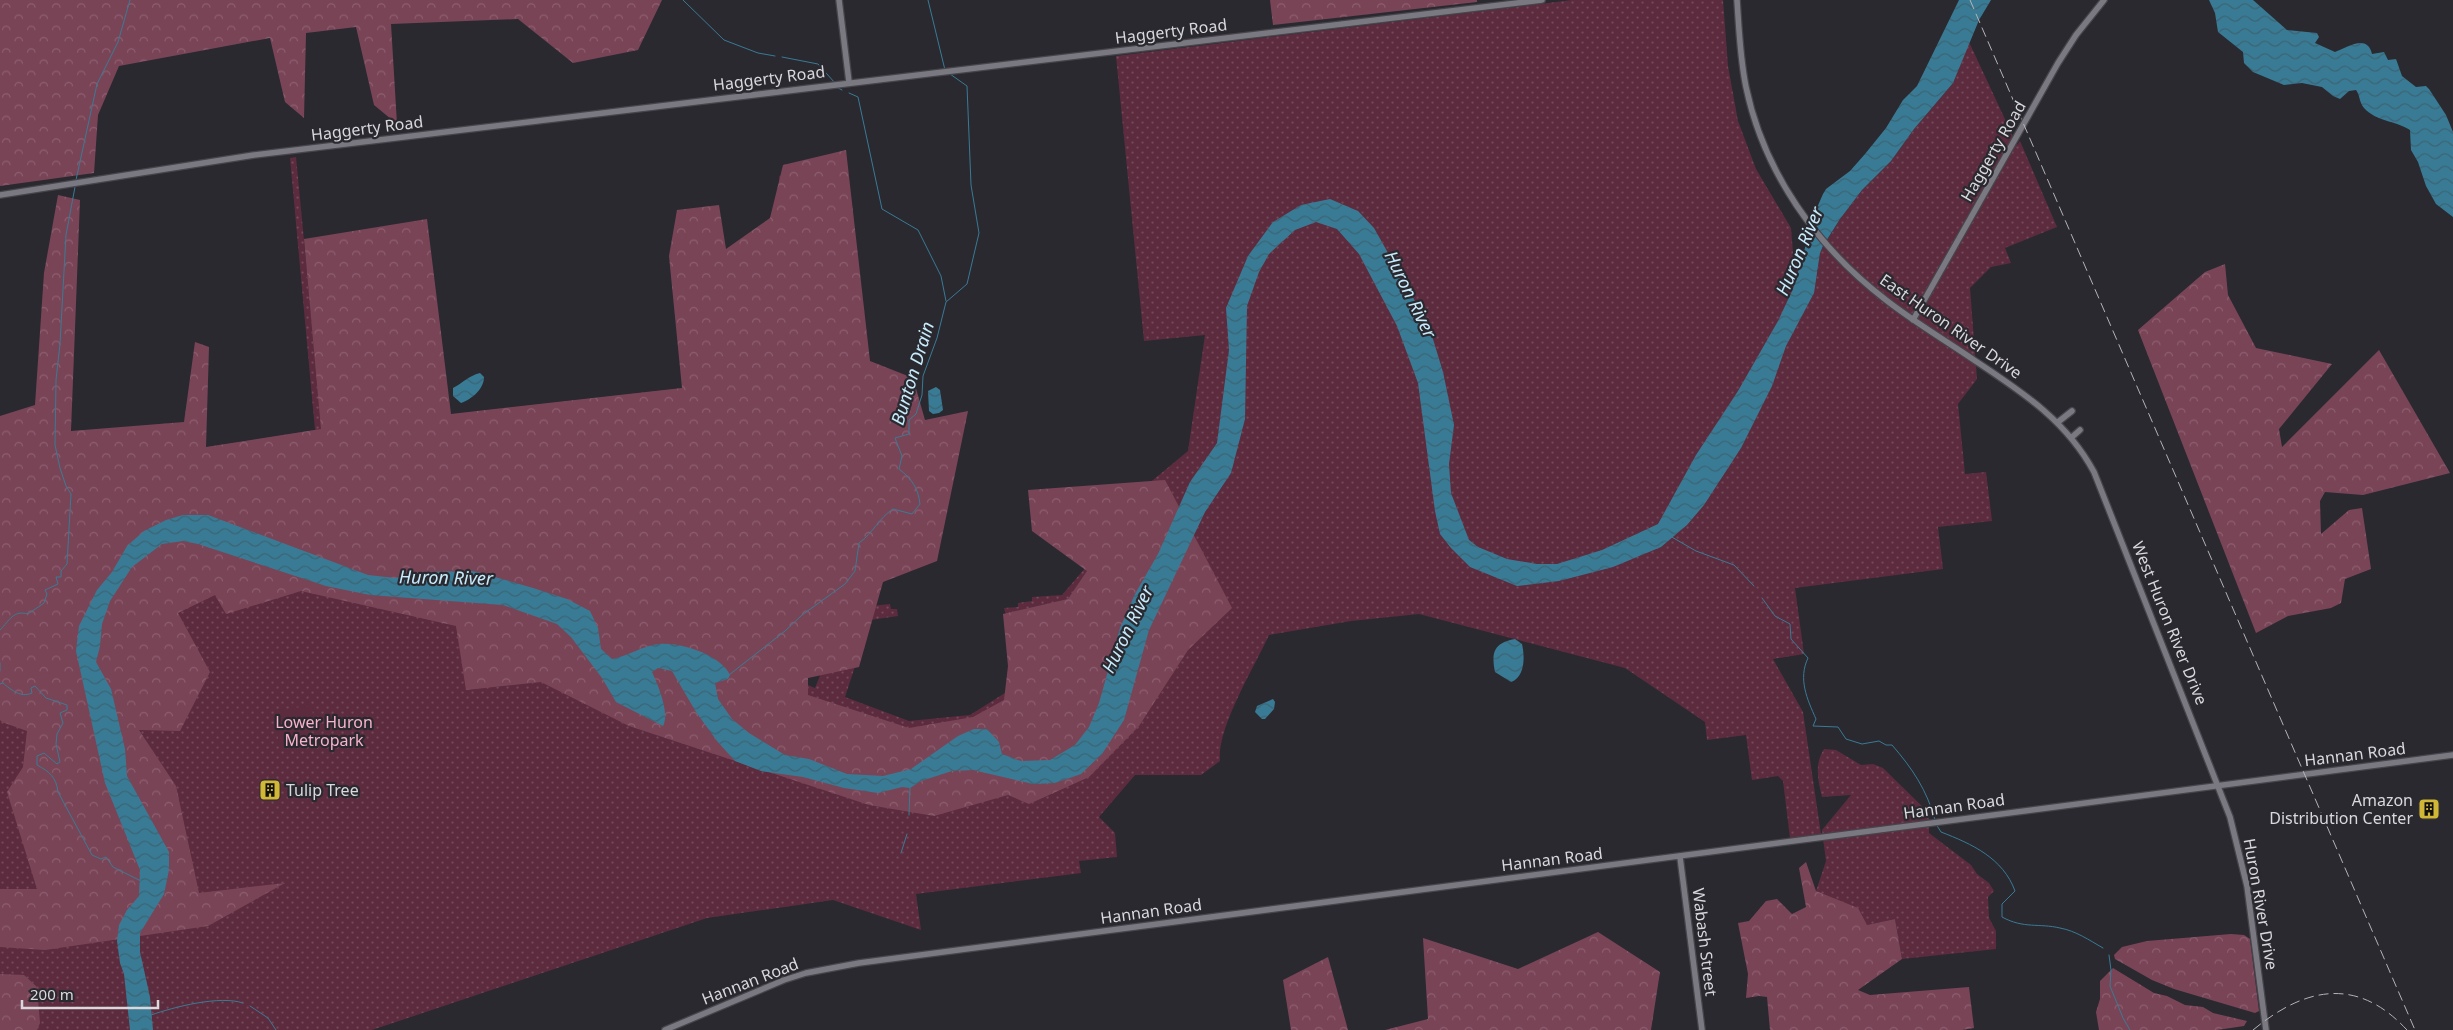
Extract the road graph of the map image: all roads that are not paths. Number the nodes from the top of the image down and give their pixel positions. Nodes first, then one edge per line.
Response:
1 (839, 0) edge
2 (1542, 0) edge
3 (1737, 0) edge
4 (2104, 0) edge
5 (849, 82) junction
6 (0, 195) edge
7 (1913, 320) junction
8 (2072, 411) dead end
9 (2058, 422) junction
10 (2080, 430) dead end
11 (2072, 437) junction
12 (2094, 472) joint
13 (2453, 755) edge
14 (2219, 786) junction
15 (1680, 857) junction
16 (665, 1030) edge
17 (1702, 1030) edge
18 (2266, 1030) edge

1 - 5 street
2 - 5 street, Haggerty Road
3 - 7 street, East Huron River Drive
4 - 7 street, Haggerty Road
5 - 6 street, Haggerty Road
7 - 9 street, East Huron River Drive
8 - 9 street
9 - 11 street, East Huron River Drive
10 - 11 street
11 - 12 street, East Huron River Drive
12 - 14 street, West Huron River Drive
13 - 14 street, Hannan Road
14 - 15 street, Hannan Road
14 - 18 street, Huron River Drive
15 - 16 street, Hannan Road
15 - 17 street, Wabash Street

